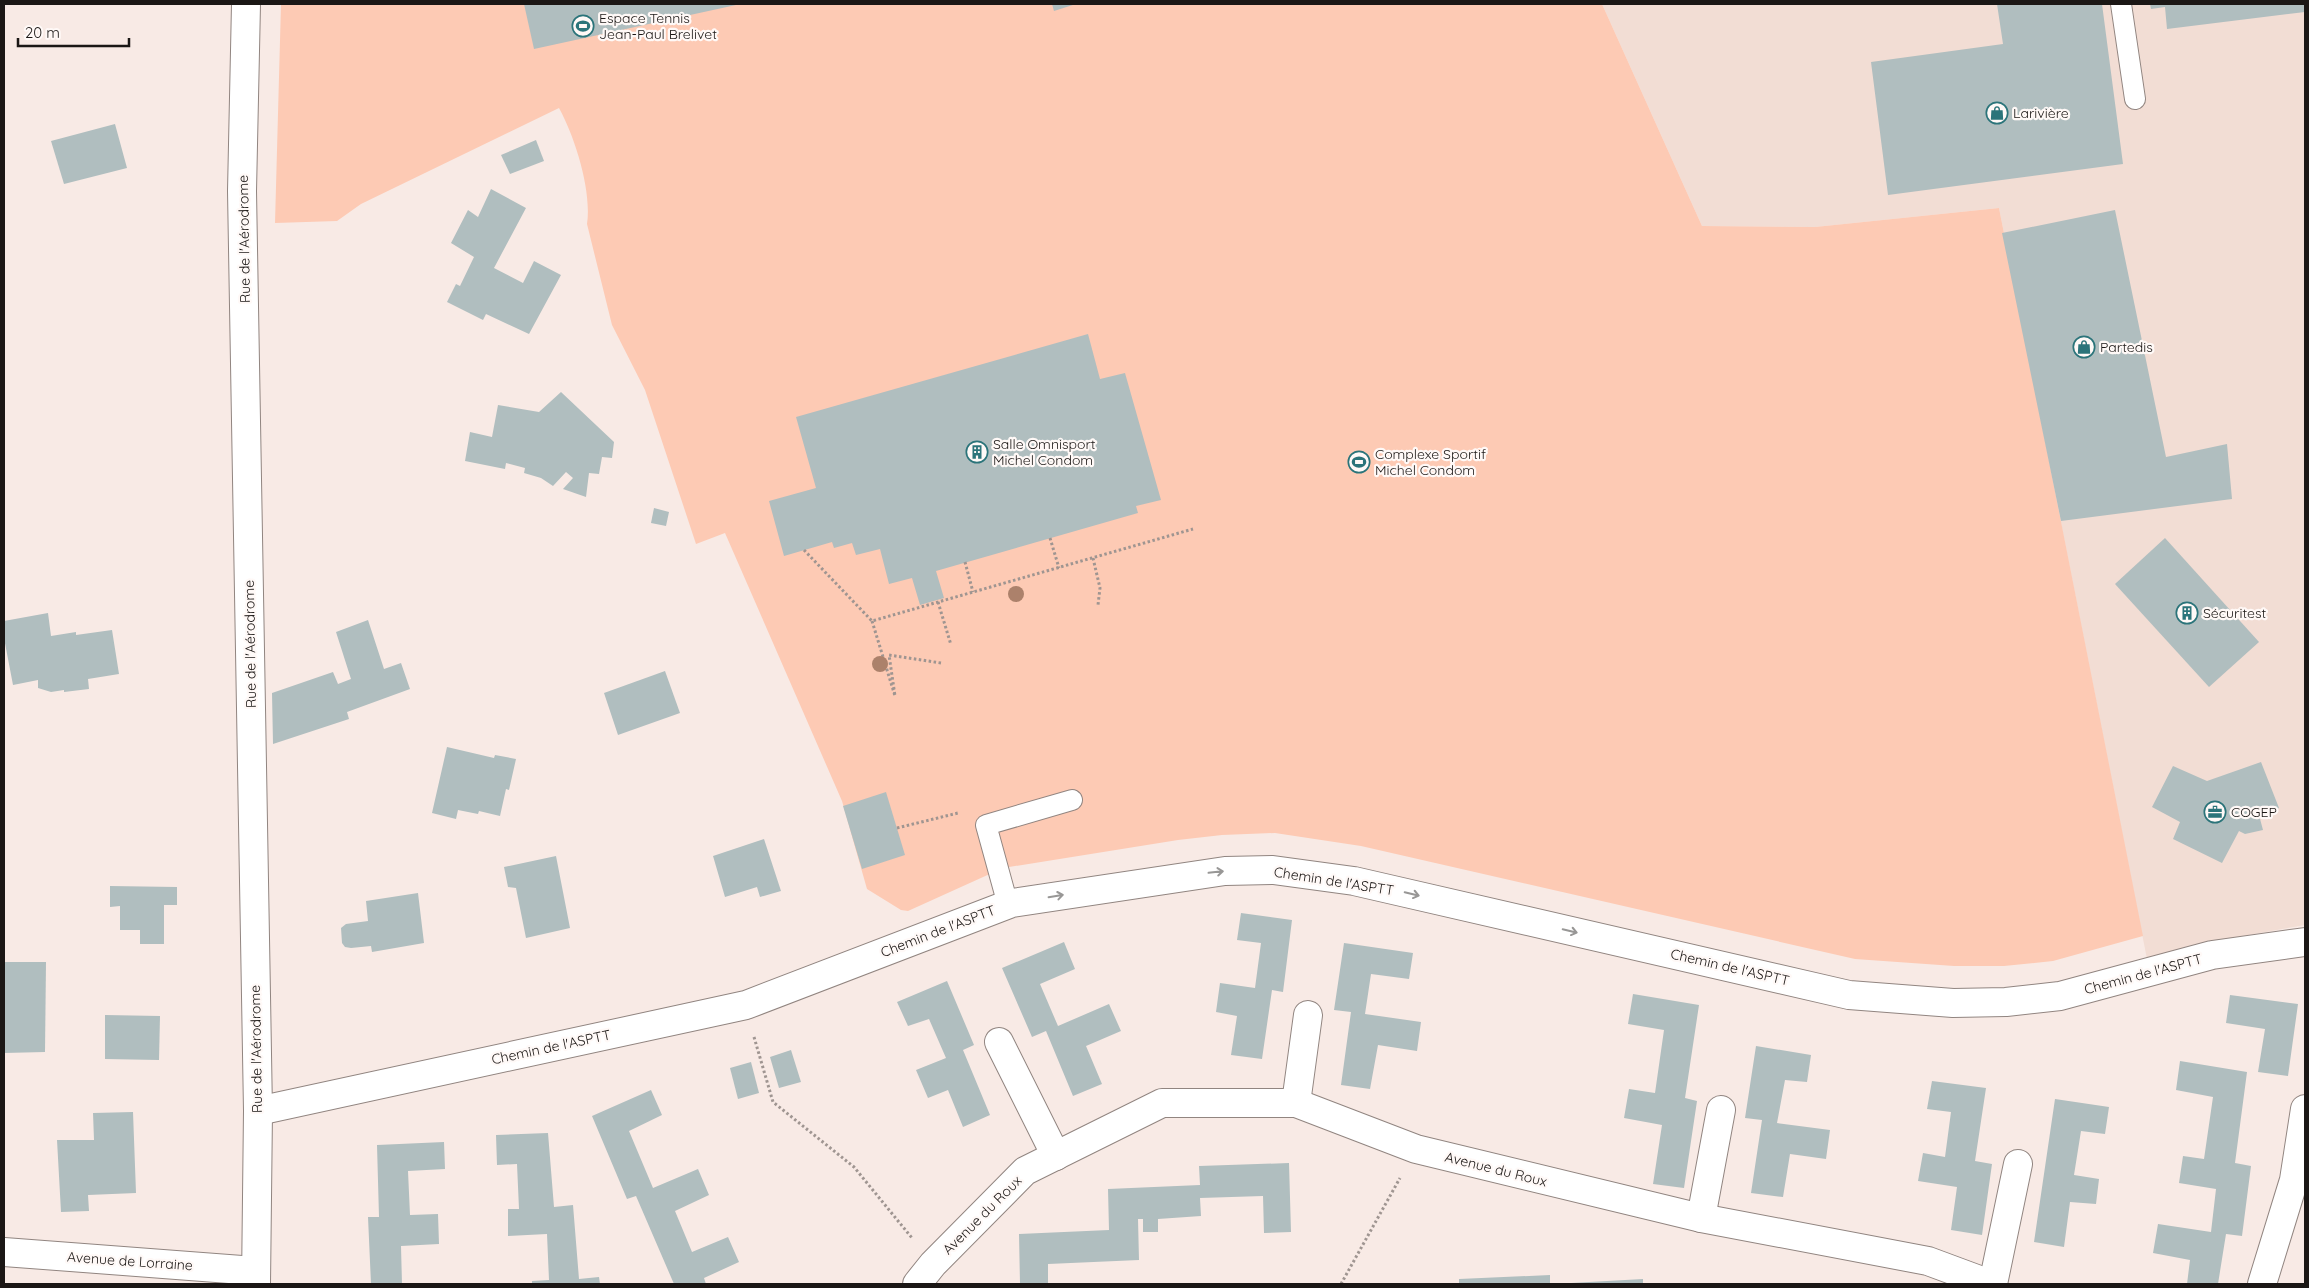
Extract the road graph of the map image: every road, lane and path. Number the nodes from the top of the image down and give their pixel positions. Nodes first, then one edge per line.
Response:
1 (246, 4) edge
2 (2121, 4) edge
3 (2135, 99) dead end
4 (1193, 529) dead end
5 (1050, 538) dead end
6 (804, 550) dead end
7 (1093, 558) junction
8 (966, 562) dead end
9 (1059, 568) junction
10 (972, 592) junction
11 (938, 602) junction
12 (1098, 605) dead end
13 (872, 621) junction
14 (951, 645) dead end
15 (941, 663) dead end
16 (1072, 800) dead end
17 (963, 812) dead end
18 (897, 828) dead end
19 (1008, 905) junction
20 (2305, 942) edge
21 (746, 1005) junction
22 (1308, 1015) dead end
23 (998, 1042) dead end
24 (1296, 1103) junction
25 (1721, 1110) dead end
26 (2305, 1110) edge
27 (258, 1111) junction
28 (1416, 1149) junction
29 (1056, 1156) junction
30 (2018, 1164) dead end
31 (1701, 1218) junction
32 (4, 1252) edge
33 (925, 1274) edge
34 (256, 1278) edge
35 (1341, 1284) edge
36 (1991, 1284) edge
37 (2262, 1284) edge

1 - 27 street, Rue de l'Aérodrome
2 - 3 lane
4 - 7 path
5 - 9 path
6 - 13 path
7 - 9 path
7 - 12 path
8 - 10 path
9 - 10 path
10 - 11 path
11 - 13 path
11 - 14 path
13 - 15 path
16 - 19 lane
17 - 18 path
19 -> 20 street, Chemin de l'ASPTT
19 - 21 street, Chemin de l'ASPTT
21 - 27 street, Chemin de l'ASPTT
21 - 33 path
22 - 24 street
23 - 29 street
24 - 28 street, Avenue du Roux
24 - 29 street, Avenue du Roux
25 - 31 street
26 - 37 street
27 - 34 street, Rue de l'Aérodrome
28 - 31 street, Avenue du Roux
28 - 35 path
29 - 33 street, Avenue du Roux
30 - 36 street, Avenue du Roux
31 - 36 street, Avenue du Roux
32 - 34 street, Avenue de Lorraine

